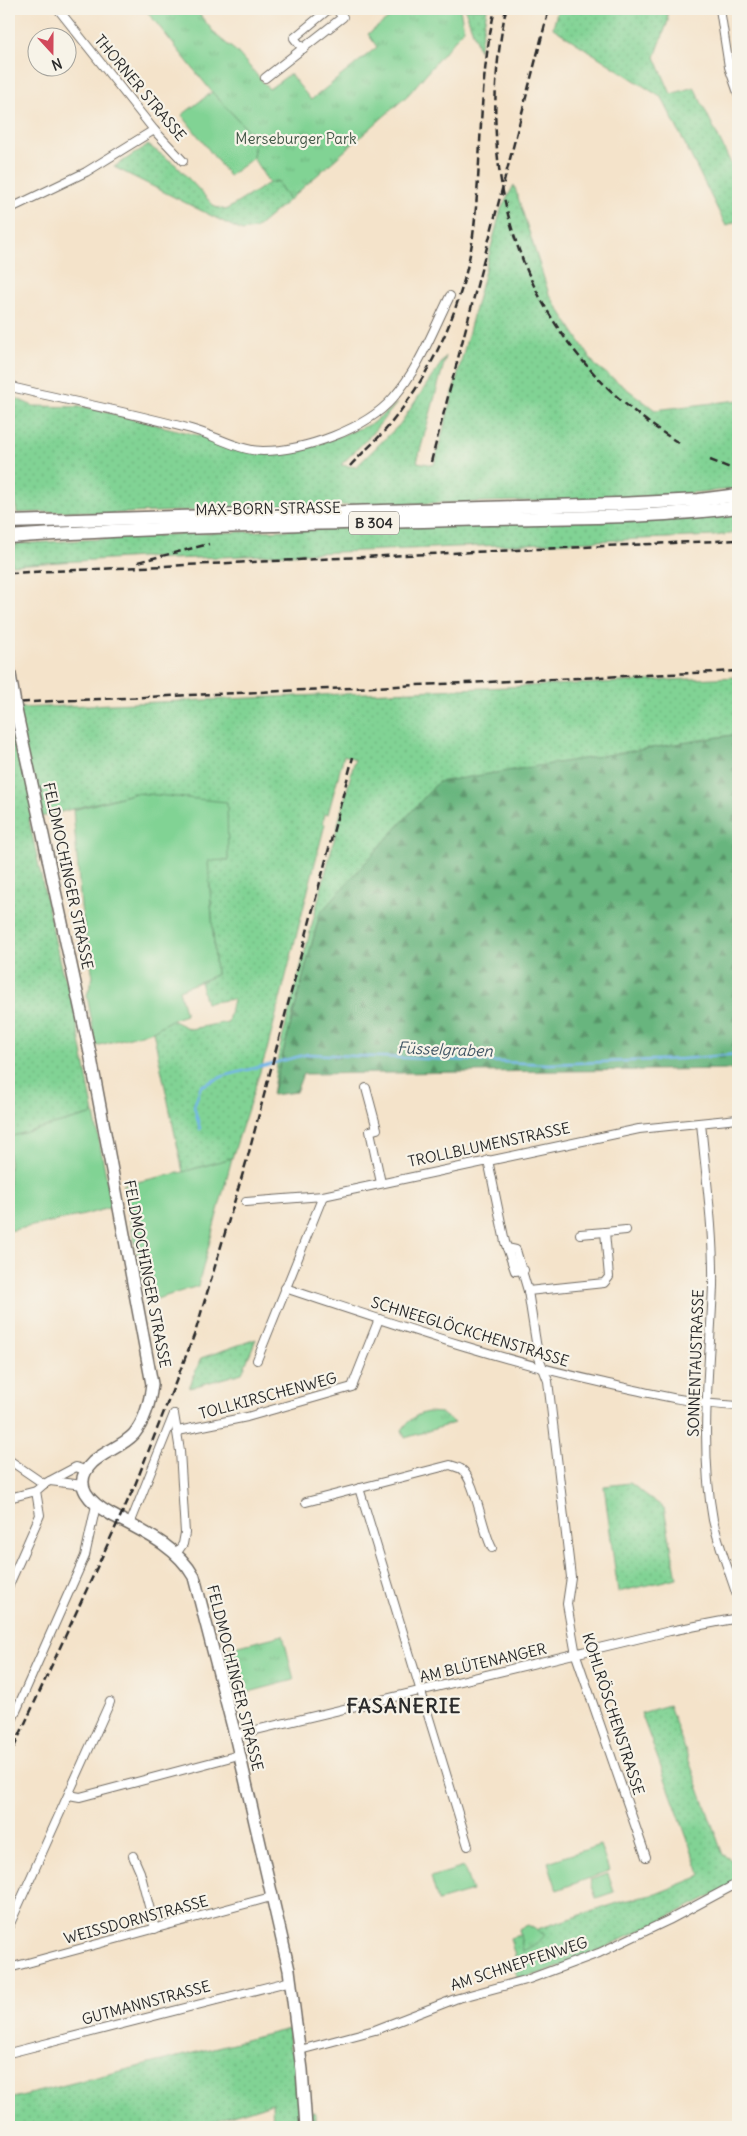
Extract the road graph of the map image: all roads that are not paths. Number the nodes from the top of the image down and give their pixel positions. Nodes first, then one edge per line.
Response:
1 (58, 9) edge
2 (329, 9) edge
3 (336, 9) edge
4 (720, 9) edge
5 (303, 49) junction
6 (265, 78) dead end
7 (738, 93) edge
8 (154, 130) junction
9 (183, 161) dead end
10 (9, 209) edge
11 (450, 296) dead end
12 (9, 382) edge
13 (738, 495) edge
14 (738, 507) edge
15 (9, 522) edge
16 (9, 537) edge
17 (9, 669) edge
18 (366, 1088) dead end
19 (738, 1119) edge
20 (701, 1123) junction
21 (488, 1160) junction
22 (381, 1183) junction
23 (323, 1196) junction
24 (246, 1202) dead end
25 (626, 1230) dead end
26 (605, 1232) junction
27 (580, 1234) dead end
28 (285, 1288) junction
29 (528, 1290) junction
30 (379, 1319) junction
31 (257, 1360) dead end
32 (544, 1370) junction
33 (707, 1405) junction
34 (738, 1406) edge
35 (178, 1431) junction
36 (9, 1460) edge
37 (87, 1471) junction
38 (47, 1482) junction
39 (83, 1485) junction
40 (359, 1488) junction
41 (36, 1491) junction
42 (9, 1498) edge
43 (306, 1502) dead end
44 (96, 1505) junction
45 (130, 1524) junction
46 (492, 1548) dead end
47 (176, 1554) junction
48 (9, 1585) edge
49 (738, 1599) edge
50 (738, 1618) edge
51 (576, 1655) junction
52 (420, 1692) junction
53 (110, 1702) dead end
54 (9, 1727) edge
55 (235, 1735) junction
56 (239, 1755) junction
57 (69, 1795) junction
58 (468, 1846) dead end
59 (132, 1856) dead end
60 (646, 1857) dead end
61 (738, 1883) edge
62 (271, 1897) junction
63 (9, 1926) edge
64 (155, 1929) junction
65 (9, 1968) edge
66 (291, 1981) junction
67 (300, 2050) junction
68 (9, 2053) edge
69 (306, 2127) edge

1 - 8 street, THORNER STRASSE
2 - 5 street
3 - 5 street
4 - 7 street
5 - 6 street
8 - 9 street, THORNER STRASSE
8 - 10 street
11 - 12 street
13 - 15 main road, MAX-BORN-STRASSE / B 304
14 - 16 main road, MAX-BORN-STRASSE / B 304
17 - 37 main road, FELDMOCHINGER STRASSE, bridge
18 - 22 street
19 - 20 street, TROLLBLUMENSTRASSE
20 - 21 street, TROLLBLUMENSTRASSE
20 - 33 street, SONNENTAUSTRASSE
21 - 22 street, TROLLBLUMENSTRASSE
21 - 29 street, KOHLRÖSCHENSTRASSE
22 - 23 street, TROLLBLUMENSTRASSE
23 - 24 street, TROLLBLUMENSTRASSE
23 - 28 street
25 - 26 street
26 - 27 street
26 - 29 street
28 - 30 street, SCHNEEGLÖCKCHENSTRASSE
28 - 31 street
29 - 32 street, KOHLRÖSCHENSTRASSE
30 - 32 street, SCHNEEGLÖCKCHENSTRASSE
30 - 35 street, TOLLKIRSCHENWEG
32 - 33 street, SCHNEEGLÖCKCHENSTRASSE
32 - 51 street, KOHLRÖSCHENSTRASSE
33 - 34 street, SCHNEEGLÖCKCHENSTRASSE
33 - 49 street, SONNENTAUSTRASSE
35 - 45 street
35 - 47 street
36 - 38 street
37 - 38 street
37 - 39 main road
38 - 39 street
38 - 41 street
39 - 44 main road, FELDMOCHINGER STRASSE
40 - 43 street
40 - 46 street
40 - 52 street
41 - 42 street
41 - 48 street
44 - 45 main road, FELDMOCHINGER STRASSE
44 - 54 street
45 - 47 main road, FELDMOCHINGER STRASSE
47 - 55 main road, FELDMOCHINGER STRASSE
50 - 51 street, AM BLÜTENANGER
51 - 52 street, AM BLÜTENANGER
51 - 60 street, KOHLRÖSCHENSTRASSE
52 - 55 street, AM BLÜTENANGER
52 - 58 street
53 - 57 street
55 - 56 main road, FELDMOCHINGER STRASSE
56 - 57 street
56 - 62 main road, FELDMOCHINGER STRASSE
57 - 63 street
59 - 64 street
61 - 67 street, AM SCHNEPFENWEG
62 - 64 street, WEISSDORNSTRASSE
62 - 66 main road, FELDMOCHINGER STRASSE
64 - 65 street, WEISSDORNSTRASSE
66 - 67 main road, FELDMOCHINGER STRASSE
66 - 68 street, GUTMANNSTRASSE
67 - 69 main road, FELDMOCHINGER STRASSE

